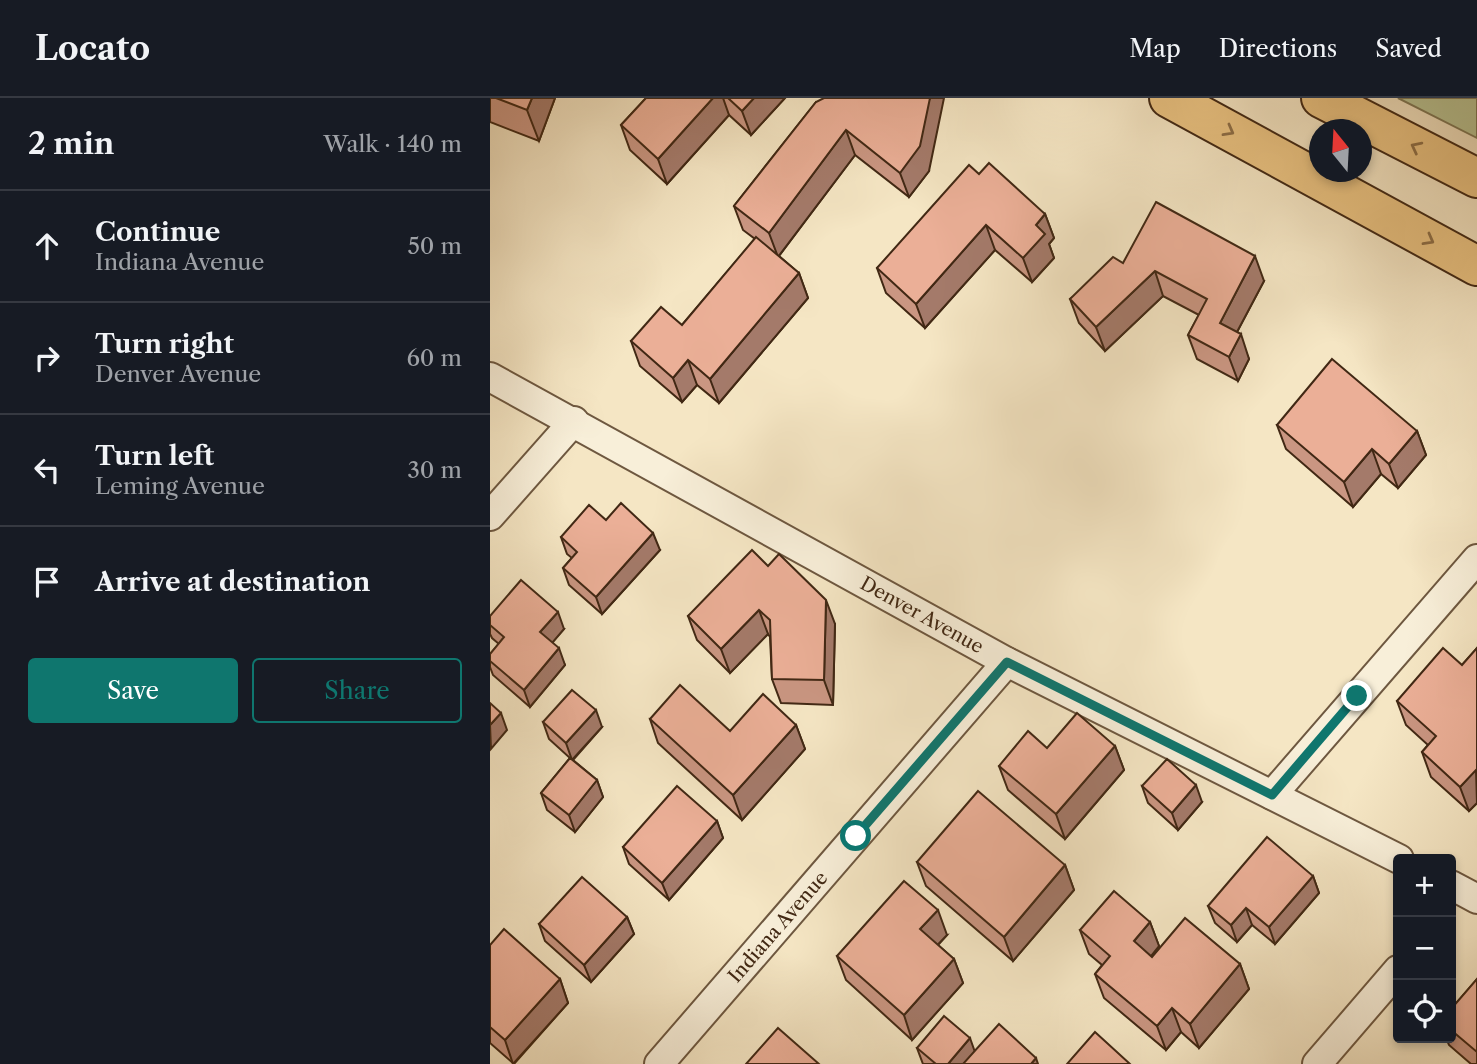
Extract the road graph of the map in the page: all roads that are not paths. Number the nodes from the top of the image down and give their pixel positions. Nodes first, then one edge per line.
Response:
1 (1169, 98) edge
2 (1321, 98) edge
3 (1477, 178) edge
4 (1477, 266) edge
5 (490, 377) edge
6 (573, 421) junction
7 (490, 516) edge
8 (1477, 559) edge
9 (1007, 662) junction
10 (1272, 795) junction
11 (1393, 856) edge
12 (1393, 976) edge
13 (659, 1064) edge
14 (1317, 1064) edge

1 -> 4 main road
3 -> 2 main road
5 - 6 street, Denver Avenue
6 - 7 street
6 - 9 street, Denver Avenue
8 - 10 street
9 - 10 street, Denver Avenue
9 - 13 street, Indiana Avenue
10 - 11 street, Denver Avenue
12 - 14 street

